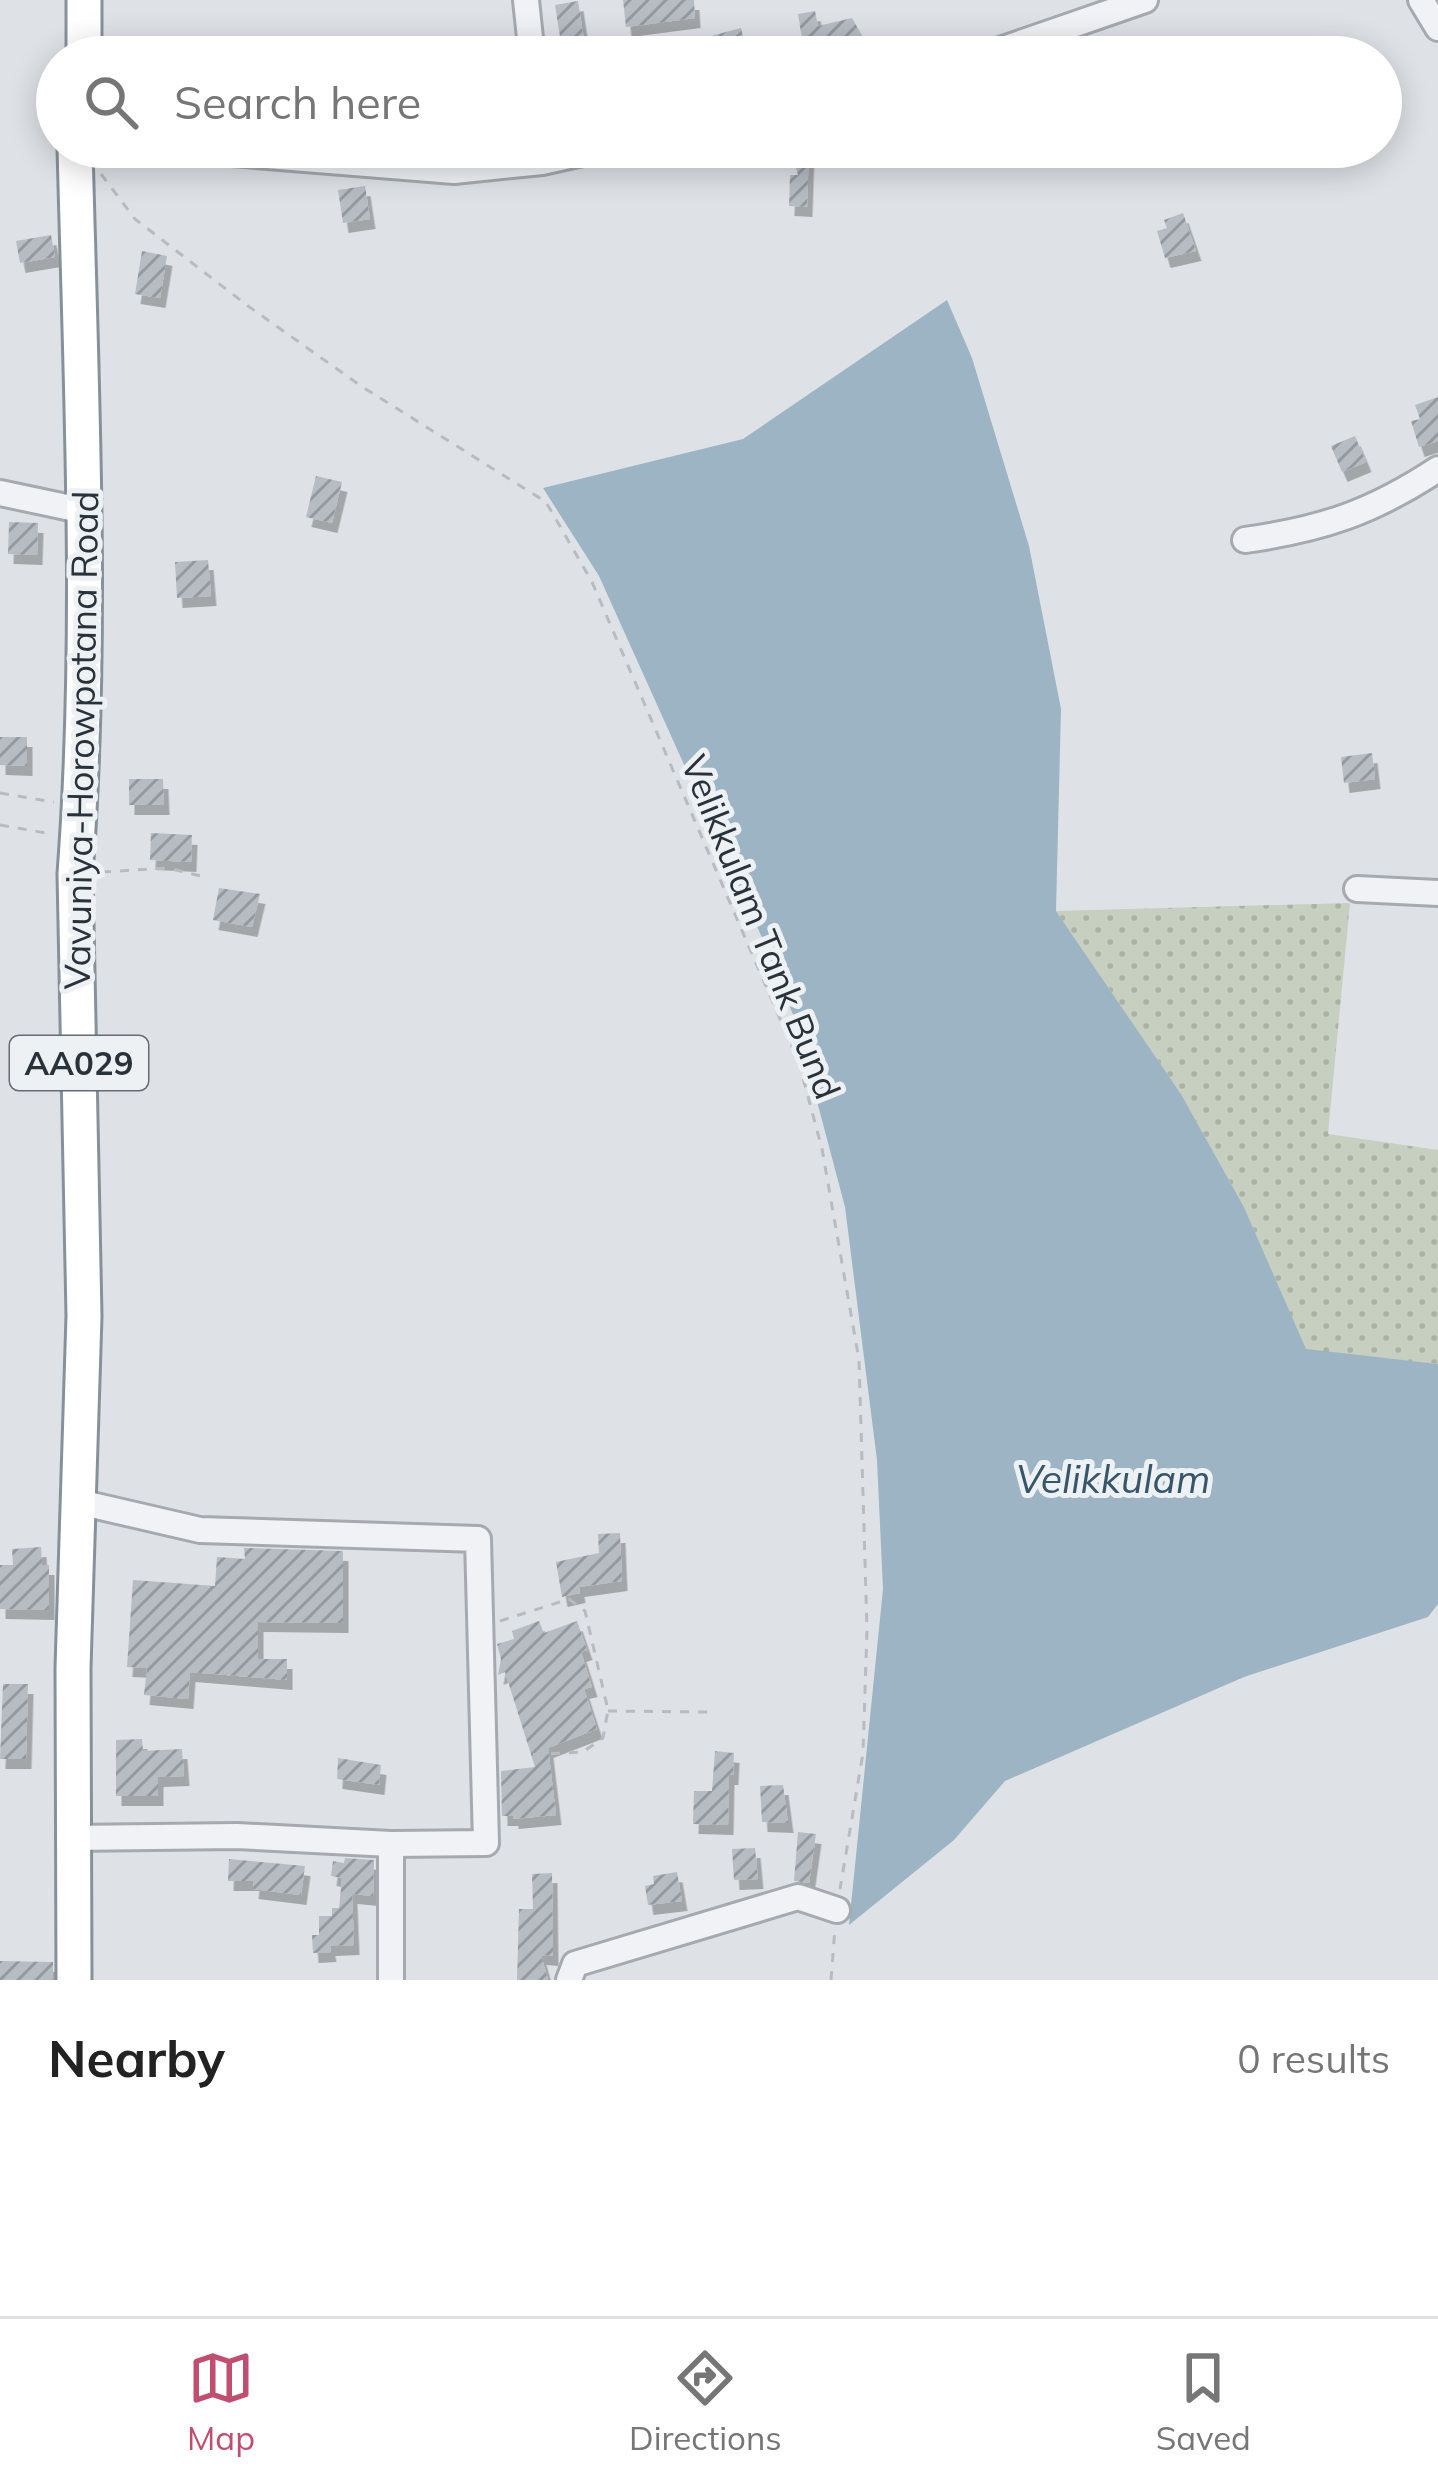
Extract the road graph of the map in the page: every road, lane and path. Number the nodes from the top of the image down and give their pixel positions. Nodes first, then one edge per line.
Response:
1 (84, 0) edge
2 (526, 0) edge
3 (1145, 0) edge
4 (1421, 0) edge
5 (1438, 28) edge
6 (84, 36) edge
7 (530, 36) edge
8 (1041, 36) edge
9 (85, 168) edge
10 (95, 168) edge
11 (417, 168) edge
12 (469, 168) edge
13 (1438, 469) edge
14 (0, 493) edge
15 (85, 511) junction
16 (1245, 540) dead end
17 (0, 793) edge
18 (79, 821) junction
19 (0, 825) edge
20 (75, 874) junction
21 (201, 876) dead end
22 (1357, 889) dead end
23 (1438, 893) edge
24 (79, 1502) junction
25 (502, 1619) dead end
26 (608, 1711) dead end
27 (707, 1712) dead end
28 (525, 1755) dead end
29 (71, 1838) junction
30 (392, 1844) junction
31 (837, 1910) junction
32 (74, 1980) edge
33 (391, 1980) edge
34 (569, 1980) edge
35 (831, 1980) edge

1 - 6 highway
2 - 7 street
3 - 8 street
4 - 5 street
9 - 15 highway, Vavuniya-Horowpotana Road / AA029
10 - 31 path, Velikkulam Tank Bund
11 - 12 street
13 - 16 street
14 - 15 street
15 - 18 highway, Vavuniya-Horowpotana Road / AA029
17 - 18 path
18 - 19 path
18 - 20 highway, Vavuniya-Horowpotana Road / AA029
20 - 21 path
20 - 24 highway, Vavuniya-Horowpotana Road / AA029
22 - 23 street
24 - 29 highway, Vavuniya-Horowpotana Road / AA029
24 - 30 street
25 - 28 path
26 - 27 path
29 - 30 street
29 - 32 highway, Vavuniya-Horowpotana Road / AA029
30 - 33 street
31 - 34 street
31 - 35 path, Velikkulam Tank Bund

